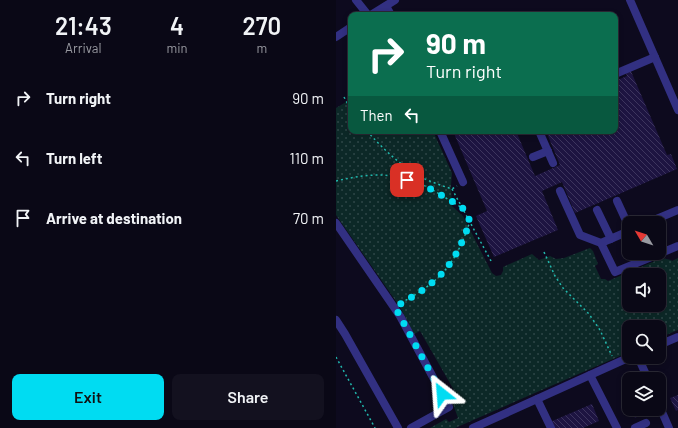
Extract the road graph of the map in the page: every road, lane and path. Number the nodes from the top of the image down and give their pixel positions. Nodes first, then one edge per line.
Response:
1 (356, 0) edge
2 (395, 0) edge
3 (630, 0) edge
4 (386, 6) junction
5 (366, 12) edge
6 (375, 12) edge
7 (389, 12) edge
8 (348, 29) edge
9 (336, 37) edge
10 (655, 57) junction
11 (618, 73) edge
12 (344, 97) dead end
13 (348, 104) edge
14 (678, 110) edge
15 (370, 134) edge
16 (441, 134) edge
17 (540, 134) edge
18 (548, 151) junction
19 (533, 157) dead end
20 (554, 163) dead end
21 (336, 181) edge
22 (463, 182) joint
23 (452, 189) junction
24 (560, 191) dead end
25 (617, 201) dead end
26 (462, 207) junction
27 (597, 210) dead end
28 (678, 210) edge
29 (624, 216) edge
30 (664, 216) edge
31 (470, 221) junction
32 (336, 223) edge
33 (622, 234) edge
34 (612, 239) junction
35 (600, 244) junction
36 (678, 246) edge
37 (544, 252) dead end
38 (491, 261) dead end
39 (395, 307) junction
40 (336, 320) edge
41 (678, 337) edge
42 (666, 342) edge
43 (336, 356) edge
44 (622, 360) edge
45 (616, 363) junction
46 (590, 375) junction
47 (537, 399) junction
48 (664, 416) edge
49 (646, 423) dead end
50 (492, 424) edge
51 (375, 428) edge
52 (398, 428) edge
53 (411, 428) edge
54 (473, 428) edge
55 (551, 428) edge
56 (617, 428) edge
57 (635, 428) edge
58 (669, 428) edge

1 - 5 lane
2 - 4 lane
3 - 10 lane
4 - 6 lane
4 - 7 lane
8 - 9 lane
10 - 11 lane
10 - 14 lane
12 - 13 path
15 - 23 path
16 - 22 lane
17 - 18 lane
18 - 19 lane
18 - 20 lane
21 - 26 path
22 - 23 path
23 - 26 path
24 - 35 lane
25 - 29 lane
26 - 31 path
27 - 34 lane
28 - 30 lane
31 - 38 path
31 - 39 path
32 - 39 lane
33 - 34 lane
34 - 35 lane
35 - 36 lane
37 - 45 path
39 - 53 lane
40 - 52 lane
41 - 42 lane
43 - 51 path
44 - 45 lane
45 - 46 lane
46 - 47 lane
46 - 56 lane
47 - 50 lane
47 - 55 lane
48 - 58 lane
49 - 57 lane
50 - 54 lane

